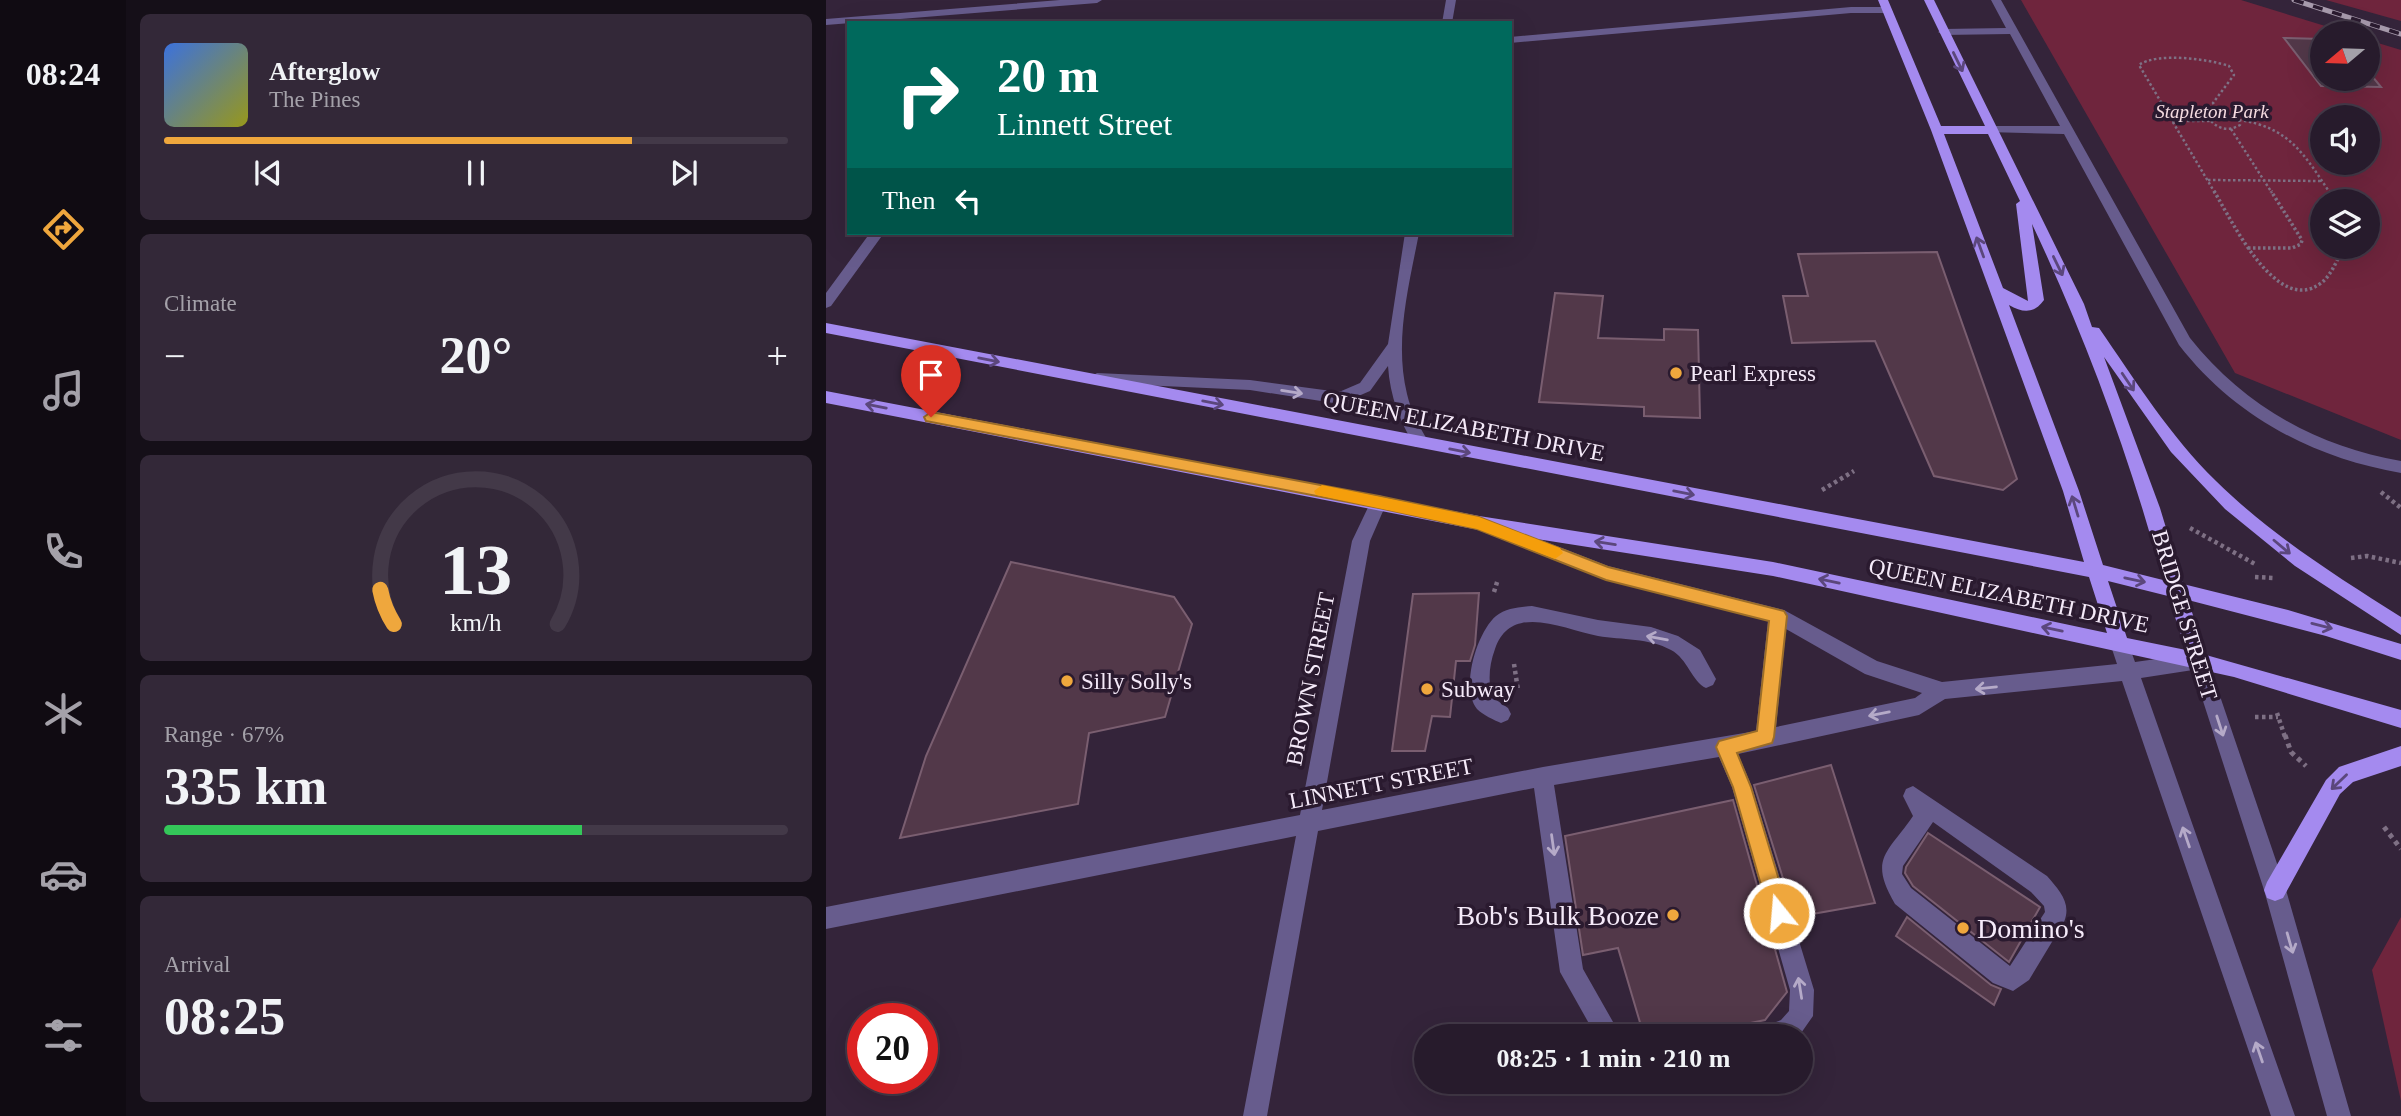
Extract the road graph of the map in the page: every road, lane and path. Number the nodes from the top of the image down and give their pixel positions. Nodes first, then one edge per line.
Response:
1 (1097, 0) edge
2 (1451, 0) edge
3 (1929, 0) edge
4 (1996, 0) edge
5 (974, 5) edge
6 (1885, 5) edge
7 (1035, 6) junction
8 (1030, 17) dead end
9 (1447, 21) edge
10 (826, 22) edge
11 (2012, 30) junction
12 (1943, 32) junction
13 (1512, 40) edge
14 (2219, 113) junction
15 (2239, 120) junction
16 (2171, 121) junction
17 (2210, 121) junction
18 (2231, 129) junction
19 (1937, 130) junction
20 (1991, 130) junction
21 (2066, 130) junction
22 (2207, 180) junction
23 (2266, 181) junction
24 (2322, 181) junction
25 (2019, 187) junction
26 (2328, 189) edge
27 (876, 235) edge
28 (1412, 235) edge
29 (2248, 248) junction
30 (2337, 259) edge
31 (1996, 290) junction
32 (826, 303) edge
33 (2077, 304) junction
34 (826, 328) edge
35 (1394, 346) junction
36 (1077, 377) junction
37 (826, 397) edge
38 (1421, 443) junction
39 (2401, 467) edge
40 (1379, 502) junction
41 (1479, 523) junction
42 (2178, 527) dead end
43 (2344, 559) dead end
44 (2401, 563) edge
45 (2256, 565) dead end
46 (2267, 571) dead end
47 (2096, 572) junction
48 (2278, 577) dead end
49 (2175, 589) junction
50 (1778, 616) junction
51 (2401, 627) edge
52 (2119, 643) junction
53 (2401, 652) edge
54 (2199, 661) junction
55 (2129, 671) junction
56 (1706, 679) dead end
57 (1942, 691) junction
58 (2277, 708) dead end
59 (1501, 713) dead end
60 (2255, 717) dead end
61 (2278, 717) junction
62 (2401, 719) edge
63 (1765, 737) junction
64 (1725, 747) junction
65 (2401, 756) edge
66 (2306, 766) dead end
67 (1543, 777) junction
68 (1913, 796) joint
69 (1307, 824) junction
70 (2384, 827) dead end
71 (2401, 849) edge
72 (2275, 890) junction
73 (826, 918) edge
74 (1602, 1024) edge
75 (1794, 1024) edge
76 (1255, 1116) edge
77 (2283, 1116) edge
78 (2339, 1116) edge

1 - 7 street
2 - 9 street
3 - 12 main road, BRIDGE STREET
4 - 11 street
5 - 7 street
5 - 10 street
6 - 13 street
6 - 19 main road
7 - 8 street
11 - 12 street
11 - 21 street
12 -> 20 main road, BRIDGE STREET
14 - 15 path
14 - 16 path
14 - 17 path
15 - 18 path
15 - 24 path
16 - 17 path
16 - 22 path
17 - 18 path
18 - 23 path
19 - 20 main road
31 -> 19 main road
20 - 21 street
20 - 25 main road, BRIDGE STREET
21 - 39 street
22 - 23 path
22 - 29 path
23 - 24 path
23 - 29 path
24 - 26 path
25 - 31 main road
25 -> 33 main road, BRIDGE STREET
27 - 32 street
28 - 35 street
29 - 30 path
47 -> 31 main road
33 - 49 main road, BRIDGE STREET
33 -> 51 main road
34 -> 36 main road, QUEEN ELIZABETH DRIVE
36 -> 35 street
35 - 38 street
36 -> 38 main road, QUEEN ELIZABETH DRIVE
40 -> 37 main road, QUEEN ELIZABETH DRIVE
38 -> 47 main road, QUEEN ELIZABETH DRIVE
40 - 41 main road, QUEEN ELIZABETH DRIVE
40 - 69 street, BROWN STREET
41 - 50 street, QUEEN ELIZABETH DRIVE
52 -> 41 main road, QUEEN ELIZABETH DRIVE
42 - 45 path
43 - 44 path
46 - 48 path
47 -> 49 main road, QUEEN ELIZABETH DRIVE
47 - 52 main road
49 -> 53 main road, QUEEN ELIZABETH DRIVE
49 - 54 main road, BRIDGE STREET
50 - 57 street, QUEEN ELIZABETH DRIVE
50 - 63 street
52 - 54 main road, QUEEN ELIZABETH DRIVE
52 - 55 street
54 - 55 street, QUEEN ELIZABETH DRIVE
54 - 62 main road
54 -> 72 street, BRIDGE STREET
55 -> 57 street, QUEEN ELIZABETH DRIVE
77 -> 55 street
56 -> 59 street
57 -> 63 street, LINNETT STREET
58 - 61 path
60 - 61 path
61 - 66 path
63 - 64 street, LINNETT STREET
64 - 67 street, LINNETT STREET
75 -> 64 street
65 -> 72 main road
67 - 69 street, LINNETT STREET
67 -> 74 street
68 - 68 street
69 - 73 street, LINNETT STREET
69 - 76 street, BROWN STREET
70 - 71 path
72 -> 78 street, BRIDGE STREET

